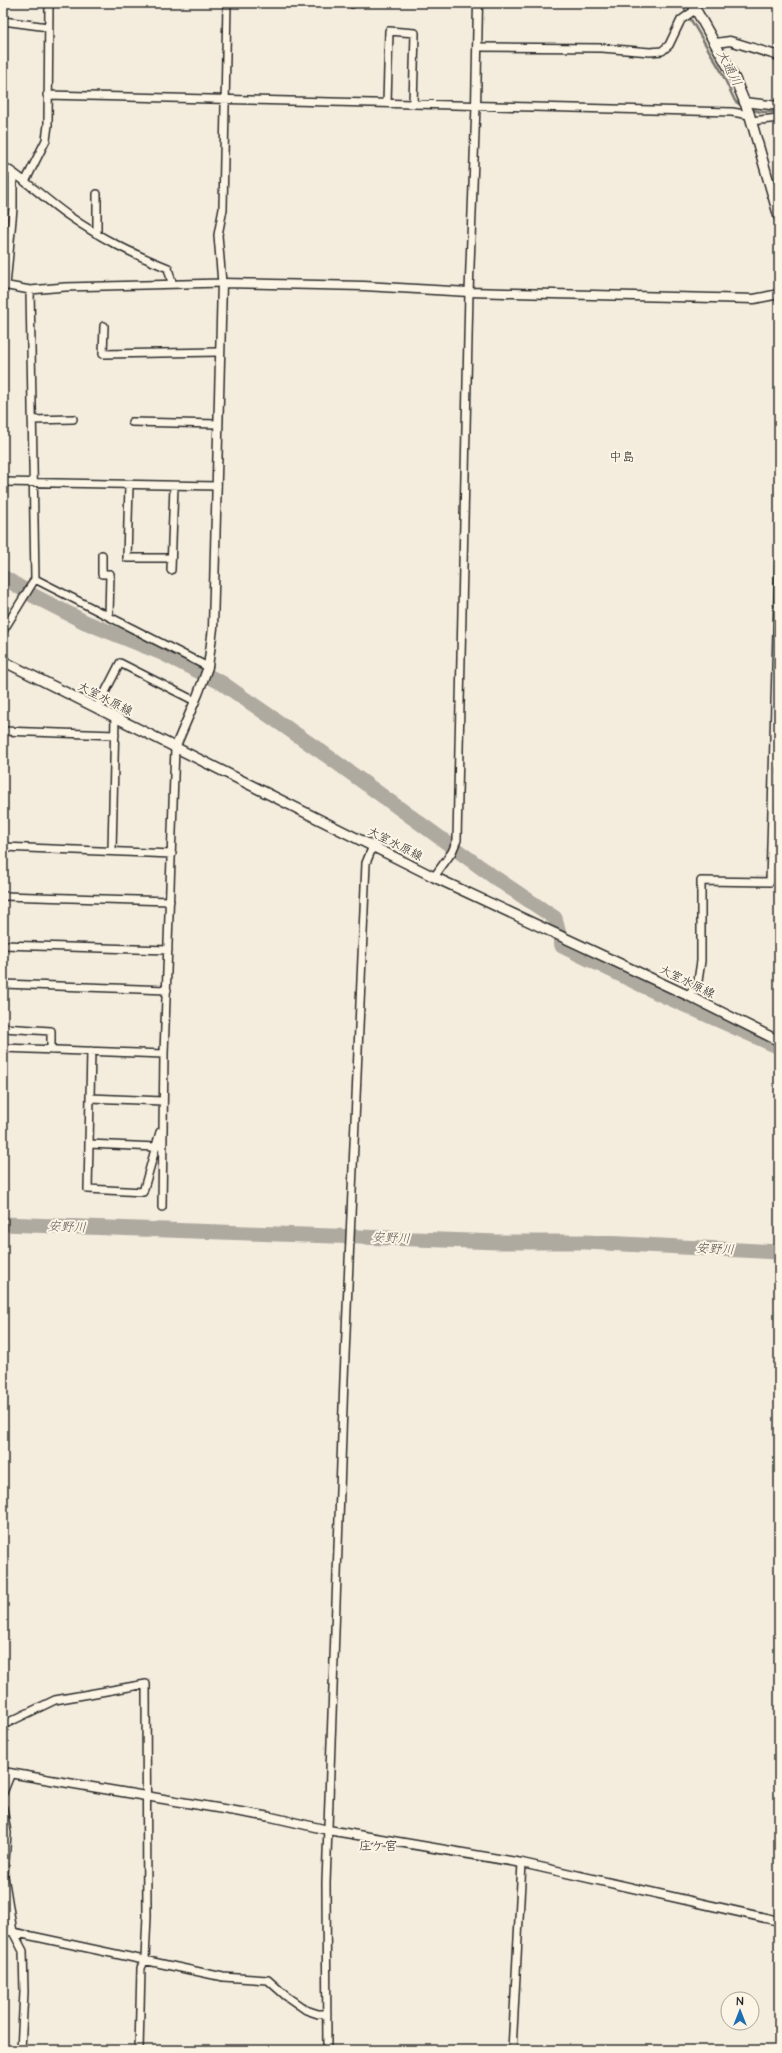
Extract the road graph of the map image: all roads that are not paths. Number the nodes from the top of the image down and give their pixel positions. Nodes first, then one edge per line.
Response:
1 (49, 3) edge
2 (227, 3) edge
3 (478, 3) edge
4 (694, 6) edge
5 (3, 22) edge
6 (48, 27) junction
7 (716, 43) junction
8 (478, 46) junction
9 (779, 56) edge
10 (47, 95) junction
11 (225, 100) junction
12 (387, 103) junction
13 (413, 104) junction
14 (476, 106) junction
15 (779, 106) edge
16 (748, 111) junction
17 (779, 118) edge
18 (3, 166) edge
19 (13, 172) junction
20 (25, 182) junction
21 (775, 187) edge
22 (97, 194) dead end
23 (779, 217) edge
24 (96, 234) junction
25 (172, 283) junction
26 (222, 283) junction
27 (5, 285) edge
28 (30, 290) junction
29 (469, 292) junction
30 (779, 294) edge
31 (104, 326) dead end
32 (219, 352) junction
33 (73, 419) dead end
34 (32, 420) junction
35 (132, 422) dead end
36 (218, 424) junction
37 (3, 482) edge
38 (33, 483) junction
39 (129, 485) junction
40 (174, 486) junction
41 (217, 486) junction
42 (102, 555) dead end
43 (170, 558) junction
44 (779, 561) edge
45 (171, 570) dead end
46 (35, 579) junction
47 (109, 616) junction
48 (3, 631) edge
49 (3, 661) edge
50 (208, 667) junction
51 (195, 701) junction
52 (97, 708) junction
53 (115, 717) junction
54 (3, 731) edge
55 (115, 735) junction
56 (175, 748) junction
57 (373, 846) junction
58 (3, 847) edge
59 (112, 851) junction
60 (172, 854) junction
61 (434, 877) junction
62 (3, 896) edge
63 (170, 902) junction
64 (3, 945) edge
65 (168, 950) junction
66 (3, 984) edge
67 (167, 990) junction
68 (689, 996) junction
69 (3, 1028) edge
70 (779, 1041) edge
71 (3, 1048) edge
72 (51, 1050) junction
73 (91, 1052) junction
74 (164, 1054) junction
75 (90, 1098) junction
76 (164, 1100) junction
77 (163, 1122) junction
78 (89, 1144) junction
79 (156, 1147) junction
80 (162, 1207) dead end
81 (3, 1725) edge
82 (7, 1773) edge
83 (3, 1793) edge
84 (147, 1796) junction
85 (3, 1808) edge
86 (328, 1830) junction
87 (5, 1842) edge
88 (522, 1863) junction
89 (3, 1876) edge
90 (779, 1921) edge
91 (3, 1931) edge
92 (13, 1932) junction
93 (144, 1959) junction
94 (327, 2014) junction
95 (22, 2050) edge
96 (139, 2050) edge
97 (327, 2050) edge
98 (512, 2050) edge

1 - 6 street
2 - 11 street
3 - 8 street
4 - 7 main road
4 - 8 street
5 - 6 street
6 - 10 street
7 - 9 street
7 - 16 main road
8 - 14 street
10 - 11 street
10 - 20 street
11 - 12 street
11 - 26 street
12 - 13 street
12 - 13 street
13 - 14 street
14 - 16 street
14 - 29 street
15 - 16 street
16 - 17 street
16 - 21 main road
18 - 19 street
19 - 20 street
19 - 27 street
20 - 24 street
21 - 23 main road
22 - 24 street
24 - 25 street
25 - 26 street
25 - 28 street
26 - 29 street
26 - 32 street
27 - 28 street
28 - 34 street
29 - 30 street
29 - 61 street
31 - 32 street
32 - 36 street
33 - 34 street
34 - 38 street
35 - 36 street
36 - 41 street
37 - 38 street
38 - 39 street
38 - 46 street
39 - 40 street
39 - 43 street
40 - 41 street
40 - 43 street
41 - 50 street
42 - 47 street
43 - 45 street
44 - 68 street
46 - 47 street
46 - 48 street
47 - 50 street
49 - 52 main road, 大室水原線
50 - 51 street
51 - 52 street
51 - 56 street
52 - 53 main road, 大室水原線
53 - 55 street
53 - 56 main road, 大室水原線
54 - 55 street
55 - 59 street
56 - 57 main road, 大室水原線
56 - 60 street
57 - 61 main road, 大室水原線
57 - 86 street
58 - 59 street
59 - 60 street
60 - 63 street
61 - 68 main road, 大室水原線
62 - 63 street
63 - 65 street
64 - 65 street
65 - 67 street
66 - 67 street
67 - 74 street
68 - 70 main road, 大室水原線
69 - 72 street
71 - 72 street
72 - 73 street
73 - 74 street
73 - 75 street
74 - 76 street
75 - 76 street
75 - 78 street
76 - 77 street
77 - 79 street
77 - 80 street
78 - 79 street
78 - 79 street
81 - 84 street
82 - 83 street
82 - 84 street
84 - 86 street
84 - 93 street
85 - 87 street
86 - 88 street
86 - 94 street
87 - 89 street
88 - 90 street
88 - 98 street
89 - 92 street
91 - 92 street
92 - 93 street
92 - 95 street
93 - 94 street
93 - 96 street
94 - 97 street

